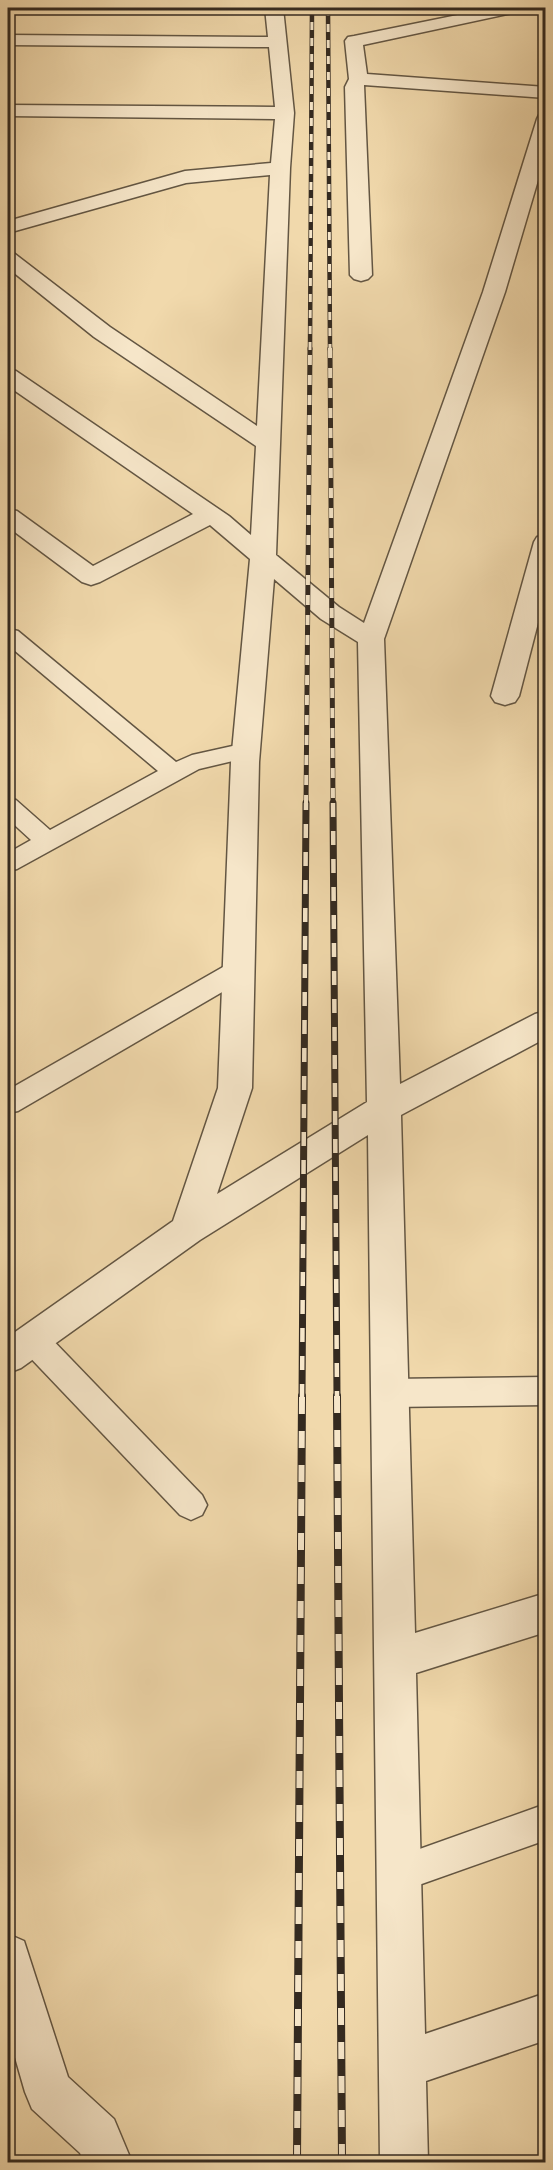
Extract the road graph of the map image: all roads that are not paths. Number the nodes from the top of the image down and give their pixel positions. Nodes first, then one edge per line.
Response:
1 (274, 8) edge
2 (512, 8) edge
3 (8, 40) edge
4 (279, 42) junction
5 (358, 79) junction
6 (546, 93) edge
7 (8, 111) edge
8 (285, 113) junction
9 (546, 119) edge
10 (280, 168) junction
11 (8, 226) edge
12 (8, 258) edge
13 (361, 275) dead end
14 (8, 376) edge
15 (268, 444) junction
16 (210, 514) junction
17 (8, 516) edge
18 (546, 542) edge
19 (263, 555) junction
20 (10, 636) dead end
21 (371, 639) junction
22 (505, 696) dead end
23 (246, 751) junction
24 (174, 772) junction
25 (8, 806) edge
26 (48, 841) junction
27 (8, 863) edge
28 (239, 970) junction
29 (544, 1026) edge
30 (8, 1103) edge
31 (384, 1108) junction
32 (188, 1230) junction
33 (20, 1348) edge
34 (546, 1391) edge
35 (390, 1393) junction
36 (191, 1505) dead end
37 (546, 1612) edge
38 (395, 1659) junction
39 (546, 1822) edge
40 (399, 1874) junction
41 (8, 1957) edge
42 (546, 2016) edge
43 (402, 2066) junction
44 (108, 2163) edge
45 (404, 2163) edge

1 - 4 street
2 - 5 street
3 - 4 street
4 - 8 street
5 - 6 street
5 - 13 street
7 - 8 street
8 - 10 street
9 - 21 street
10 - 11 street
10 - 15 street
12 - 15 street
14 - 16 street
15 - 19 street
16 - 17 street
16 - 19 street
18 - 22 street
19 - 21 street
19 - 23 street
20 - 24 lane
21 - 31 street
23 - 24 lane
23 - 28 street
24 - 26 lane
25 - 26 lane
26 - 27 lane
28 - 30 lane
28 - 32 street
29 - 31 street
31 - 32 street
31 - 35 street
32 - 33 street
33 - 36 lane
34 - 35 lane
35 - 38 street
37 - 38 street
38 - 40 street
39 - 40 lane
40 - 43 street
41 - 44 street
42 - 43 street
43 - 45 street

